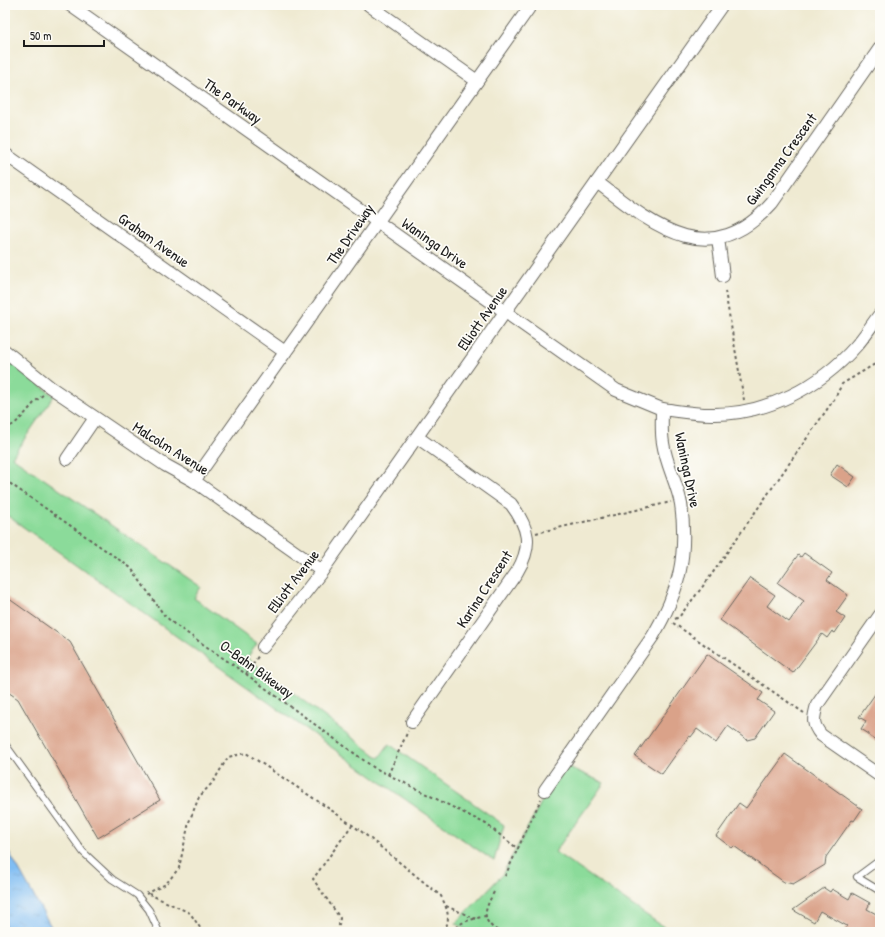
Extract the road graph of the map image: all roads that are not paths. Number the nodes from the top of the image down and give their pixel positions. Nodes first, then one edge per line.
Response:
1 (70, 5) edge
2 (369, 5) edge
3 (531, 5) edge
4 (722, 5) edge
5 (880, 48) edge
6 (477, 80) junction
7 (5, 154) edge
8 (597, 182) junction
9 (378, 222) junction
10 (718, 238) junction
11 (724, 276) dead end
12 (505, 313) junction
13 (880, 314) edge
14 (5, 351) edge
15 (285, 352) junction
16 (662, 409) junction
17 (95, 418) junction
18 (417, 437) junction
19 (67, 459) dead end
20 (194, 481) junction
21 (322, 572) junction
22 (880, 615) edge
23 (263, 647) road end
24 (412, 722) road end
25 (5, 744) edge
26 (880, 776) edge
27 (545, 790) road end
28 (880, 860) edge
29 (880, 891) edge
30 (159, 932) edge

1 - 9 street, The Parkway
2 - 6 street
3 - 6 street, The Driveway
4 - 8 street, Elliott Avenue
5 - 10 street, Gwinganna Crescent
6 - 9 street, The Driveway
7 - 15 street, Graham Avenue
8 - 10 street, Gwinganna Crescent
8 - 12 street, Elliott Avenue
9 - 12 street, Waninga Drive
9 - 15 street, The Driveway
10 - 11 street
12 - 16 street, Waninga Drive
12 - 18 street, Elliott Avenue
13 - 16 street
14 - 17 street, Malcolm Avenue
15 - 20 street, The Driveway
16 - 27 street, Waninga Drive
17 - 19 street
17 - 20 street, Malcolm Avenue
18 - 21 street, Elliott Avenue
18 - 24 street, Karina Crescent
20 - 21 street, Malcolm Avenue
21 - 23 street, Elliott Avenue
22 - 26 street
25 - 30 lane
28 - 29 lane

